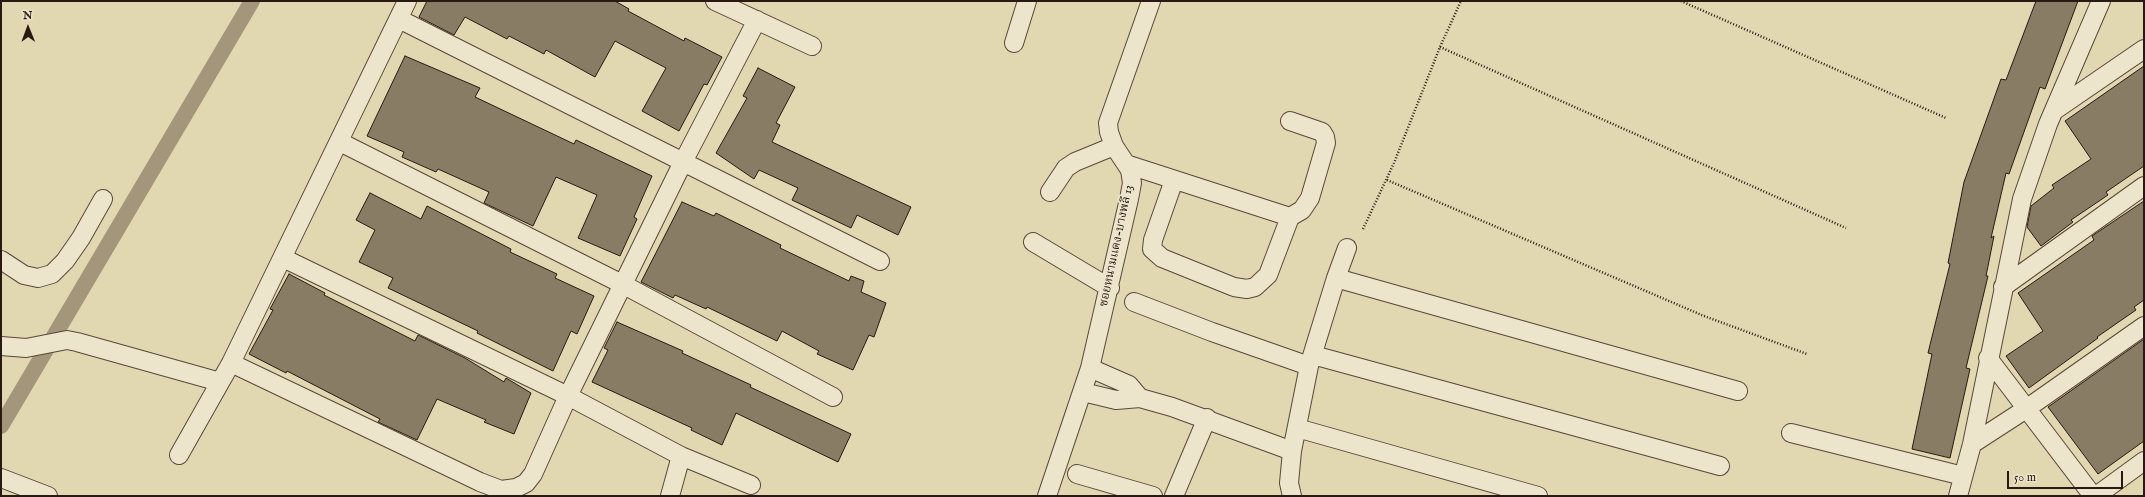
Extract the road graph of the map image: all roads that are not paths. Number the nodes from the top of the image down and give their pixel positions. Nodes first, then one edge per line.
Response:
1 (407, 1) edge
2 (715, 1) edge
3 (1027, 1) edge
4 (1151, 1) edge
5 (2102, 1) edge
6 (399, 19) junction
7 (757, 20) junction
8 (1014, 43) dead end
9 (812, 46) dead end
10 (2144, 49) edge
11 (2055, 110) junction
12 (1290, 121) dead end
13 (340, 142) junction
14 (1114, 146) junction
15 (683, 162) junction
16 (1126, 164) junction
17 (1174, 180) junction
18 (2144, 186) edge
19 (1050, 192) dead end
20 (103, 199) dead end
21 (1290, 217) junction
22 (1033, 242) dead end
23 (1347, 248) dead end
24 (282, 258) junction
25 (1, 260) edge
26 (880, 261) dead end
27 (1336, 278) junction
28 (624, 286) junction
29 (2003, 287) junction
30 (1110, 288) junction
31 (1134, 302) dead end
32 (2144, 326) edge
33 (1, 346) edge
34 (1988, 358) junction
35 (1311, 360) junction
36 (231, 363) junction
37 (1090, 368) junction
38 (220, 382) junction
39 (1738, 391) dead end
40 (1083, 392) junction
41 (568, 396) junction
42 (833, 397) dead end
43 (1140, 398) junction
44 (2026, 409) junction
45 (1207, 418) junction
46 (1297, 428) junction
47 (1791, 433) dead end
48 (1972, 444) junction
49 (1292, 450) junction
50 (179, 455) dead end
51 (681, 456) junction
52 (2144, 461) edge
53 (1720, 466) dead end
54 (1077, 474) dead end
55 (1963, 476) junction
56 (1, 478) edge
57 (751, 484) dead end
58 (48, 496) edge
59 (670, 496) edge
60 (1047, 496) edge
61 (1153, 496) edge
62 (1174, 496) edge
63 (1292, 496) edge
64 (1538, 496) edge
65 (1958, 496) edge
66 (2093, 496) edge
67 (2096, 496) edge

1 - 6 street
2 - 7 street
3 - 8 street
4 - 14 street, ซอยหนามแดง-บางพลี 13
5 - 11 street
6 - 13 street
6 - 15 street
7 - 9 street
7 - 15 street
10 - 11 street
11 - 29 street
12 - 21 street
13 - 24 street
13 - 28 street
14 - 16 street, ซอยหนามแดง-บางพลี 13
14 - 19 street
15 - 26 street
15 - 28 street
16 - 17 street
16 - 30 street, ซอยหนามแดง-บางพลี 13
17 - 21 street
17 - 21 street
18 - 29 street
20 - 25 street
22 - 30 street
23 - 27 street
24 - 36 street
24 - 41 street
27 - 35 street
27 - 39 street
28 - 41 street
28 - 42 street
29 - 34 street
30 - 37 street, ซอยหนามแดง-บางพลี 13
31 - 35 street
32 - 44 street
33 - 38 street
34 - 44 street
34 - 48 street
35 - 46 street
35 - 53 street
36 - 38 street
36 - 41 street
37 - 40 street, ซอยหนามแดง-บางพลี 13
37 - 43 street
38 - 50 street
40 - 43 street
40 - 60 street, ซอยหนามแดง-บางพลี 13
41 - 51 street
43 - 45 street
44 - 48 street
44 - 66 street
45 - 49 street
45 - 62 street
46 - 49 street
46 - 64 street
47 - 55 street
48 - 55 street
49 - 63 street
51 - 57 street
51 - 59 street
52 - 67 street
54 - 61 street
55 - 65 street
56 - 58 street

